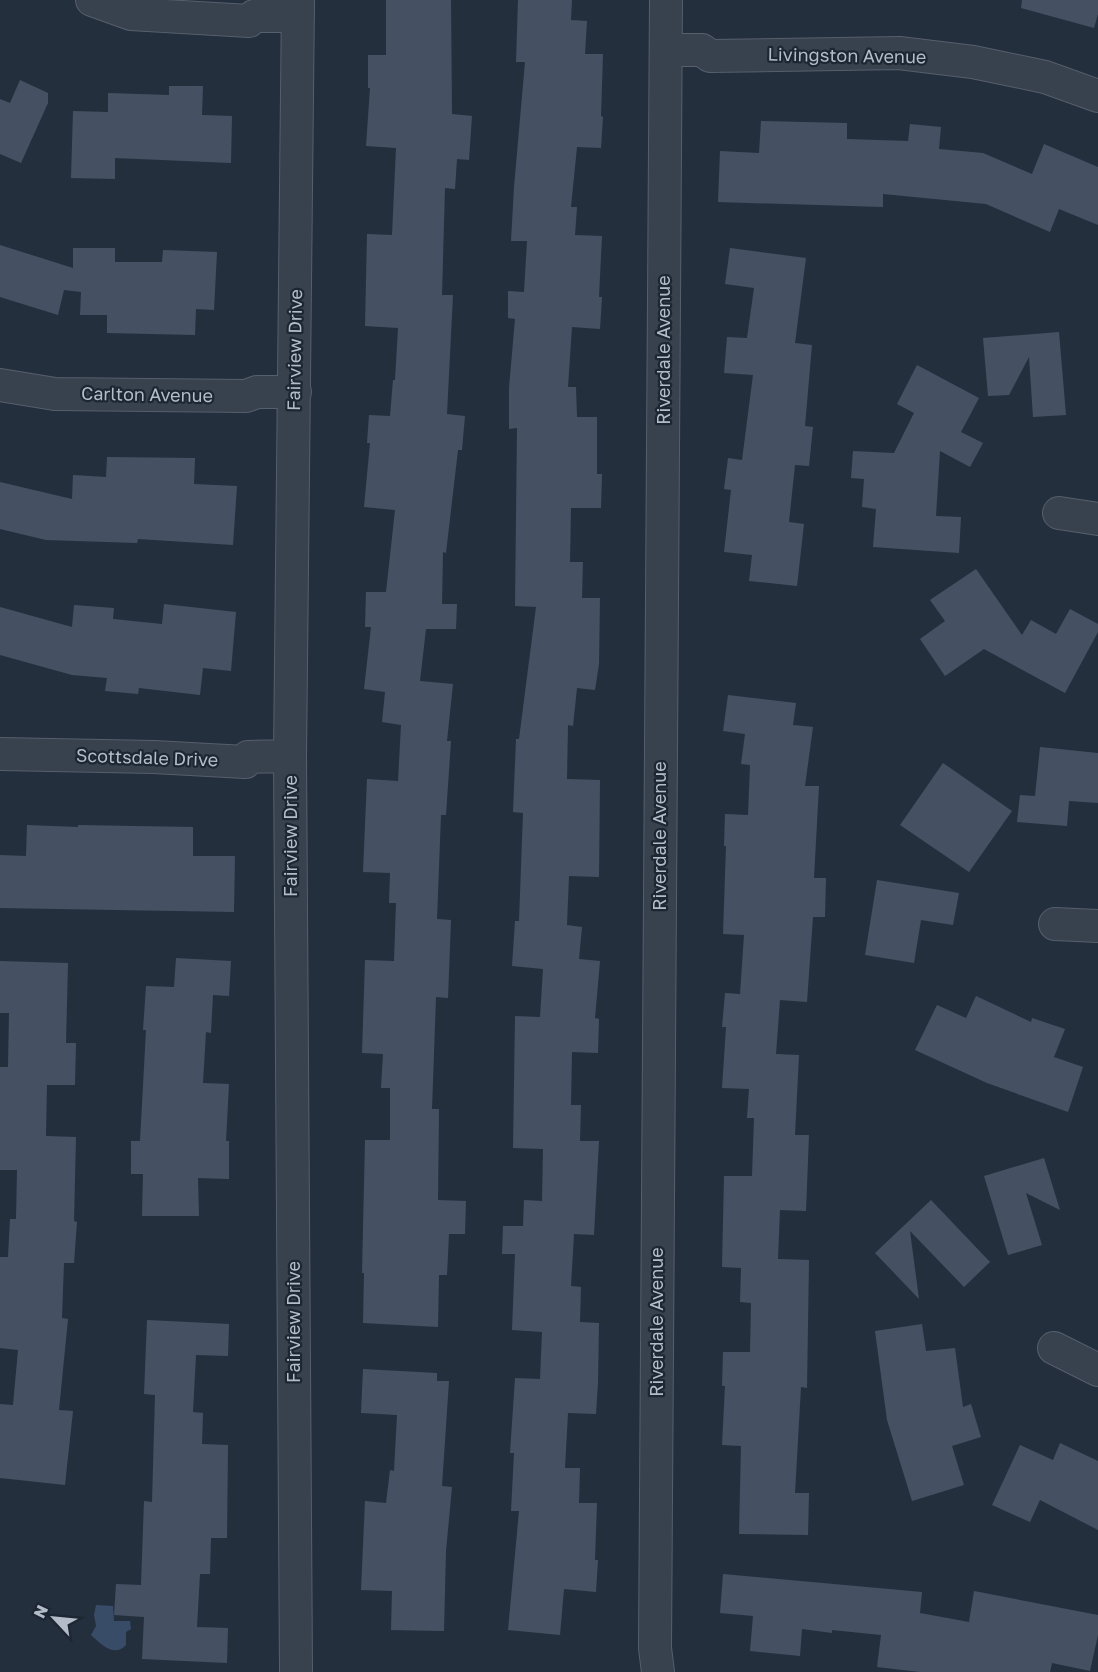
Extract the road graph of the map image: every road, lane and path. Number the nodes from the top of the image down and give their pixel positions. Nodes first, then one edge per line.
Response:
1 (92, 0) edge
2 (666, 0) edge
3 (298, 8) edge
4 (666, 50) junction
5 (1098, 96) edge
6 (0, 385) edge
7 (295, 392) junction
8 (1059, 513) dead end
9 (1098, 519) edge
10 (0, 753) edge
11 (290, 756) junction
12 (1055, 924) dead end
13 (1098, 926) edge
14 (1054, 1348) dead end
15 (1098, 1370) edge
16 (296, 1672) edge
17 (658, 1672) edge

1 - 3 street
2 - 4 street, Riverdale Avenue
3 - 7 street, Fairview Drive
4 - 5 street, Livingston Avenue
4 - 17 street, Riverdale Avenue
6 - 7 street, Carlton Avenue
7 - 11 street, Fairview Drive
8 - 9 street
10 - 11 street, Scottsdale Drive
11 - 16 street, Fairview Drive
12 - 13 street
14 - 15 street

